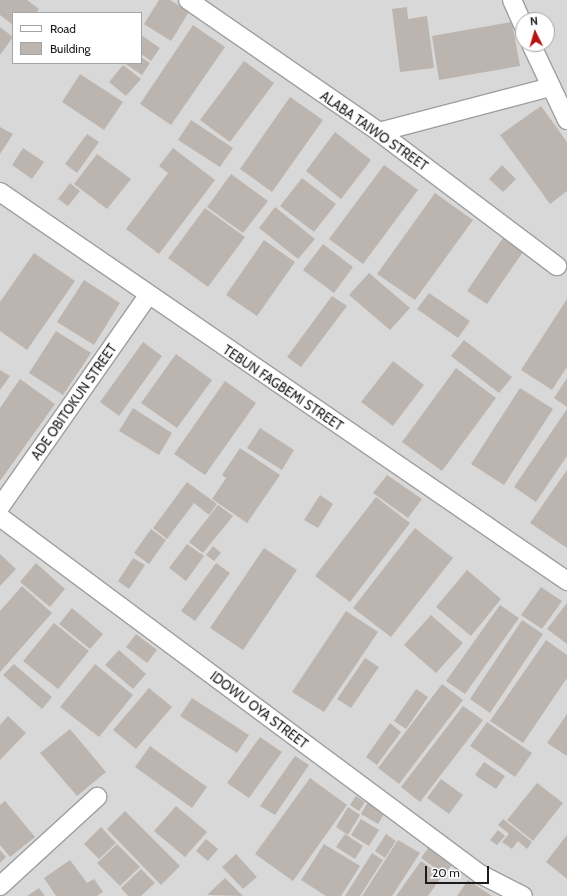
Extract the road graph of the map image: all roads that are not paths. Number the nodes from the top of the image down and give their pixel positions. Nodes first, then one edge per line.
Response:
1 (188, 0) edge
2 (512, 0) edge
3 (517, 12) edge
4 (535, 52) edge
5 (550, 87) junction
6 (567, 120) edge
7 (378, 132) junction
8 (0, 192) edge
9 (557, 266) dead end
10 (148, 296) junction
11 (0, 507) edge
12 (0, 517) edge
13 (567, 581) edge
14 (97, 797) dead end
15 (0, 886) edge
16 (523, 896) edge

1 - 7 street, ALABA TAIWO STREET
2 - 3 street
4 - 5 street
5 - 6 street
5 - 7 street
7 - 9 street, ALABA TAIWO STREET
8 - 10 street, TEBUN FAGBEMI STREET
10 - 11 street, ADE OBITOKUN STREET
10 - 13 street, TEBUN FAGBEMI STREET
12 - 16 street, IDOWU OYA STREET
14 - 15 street

